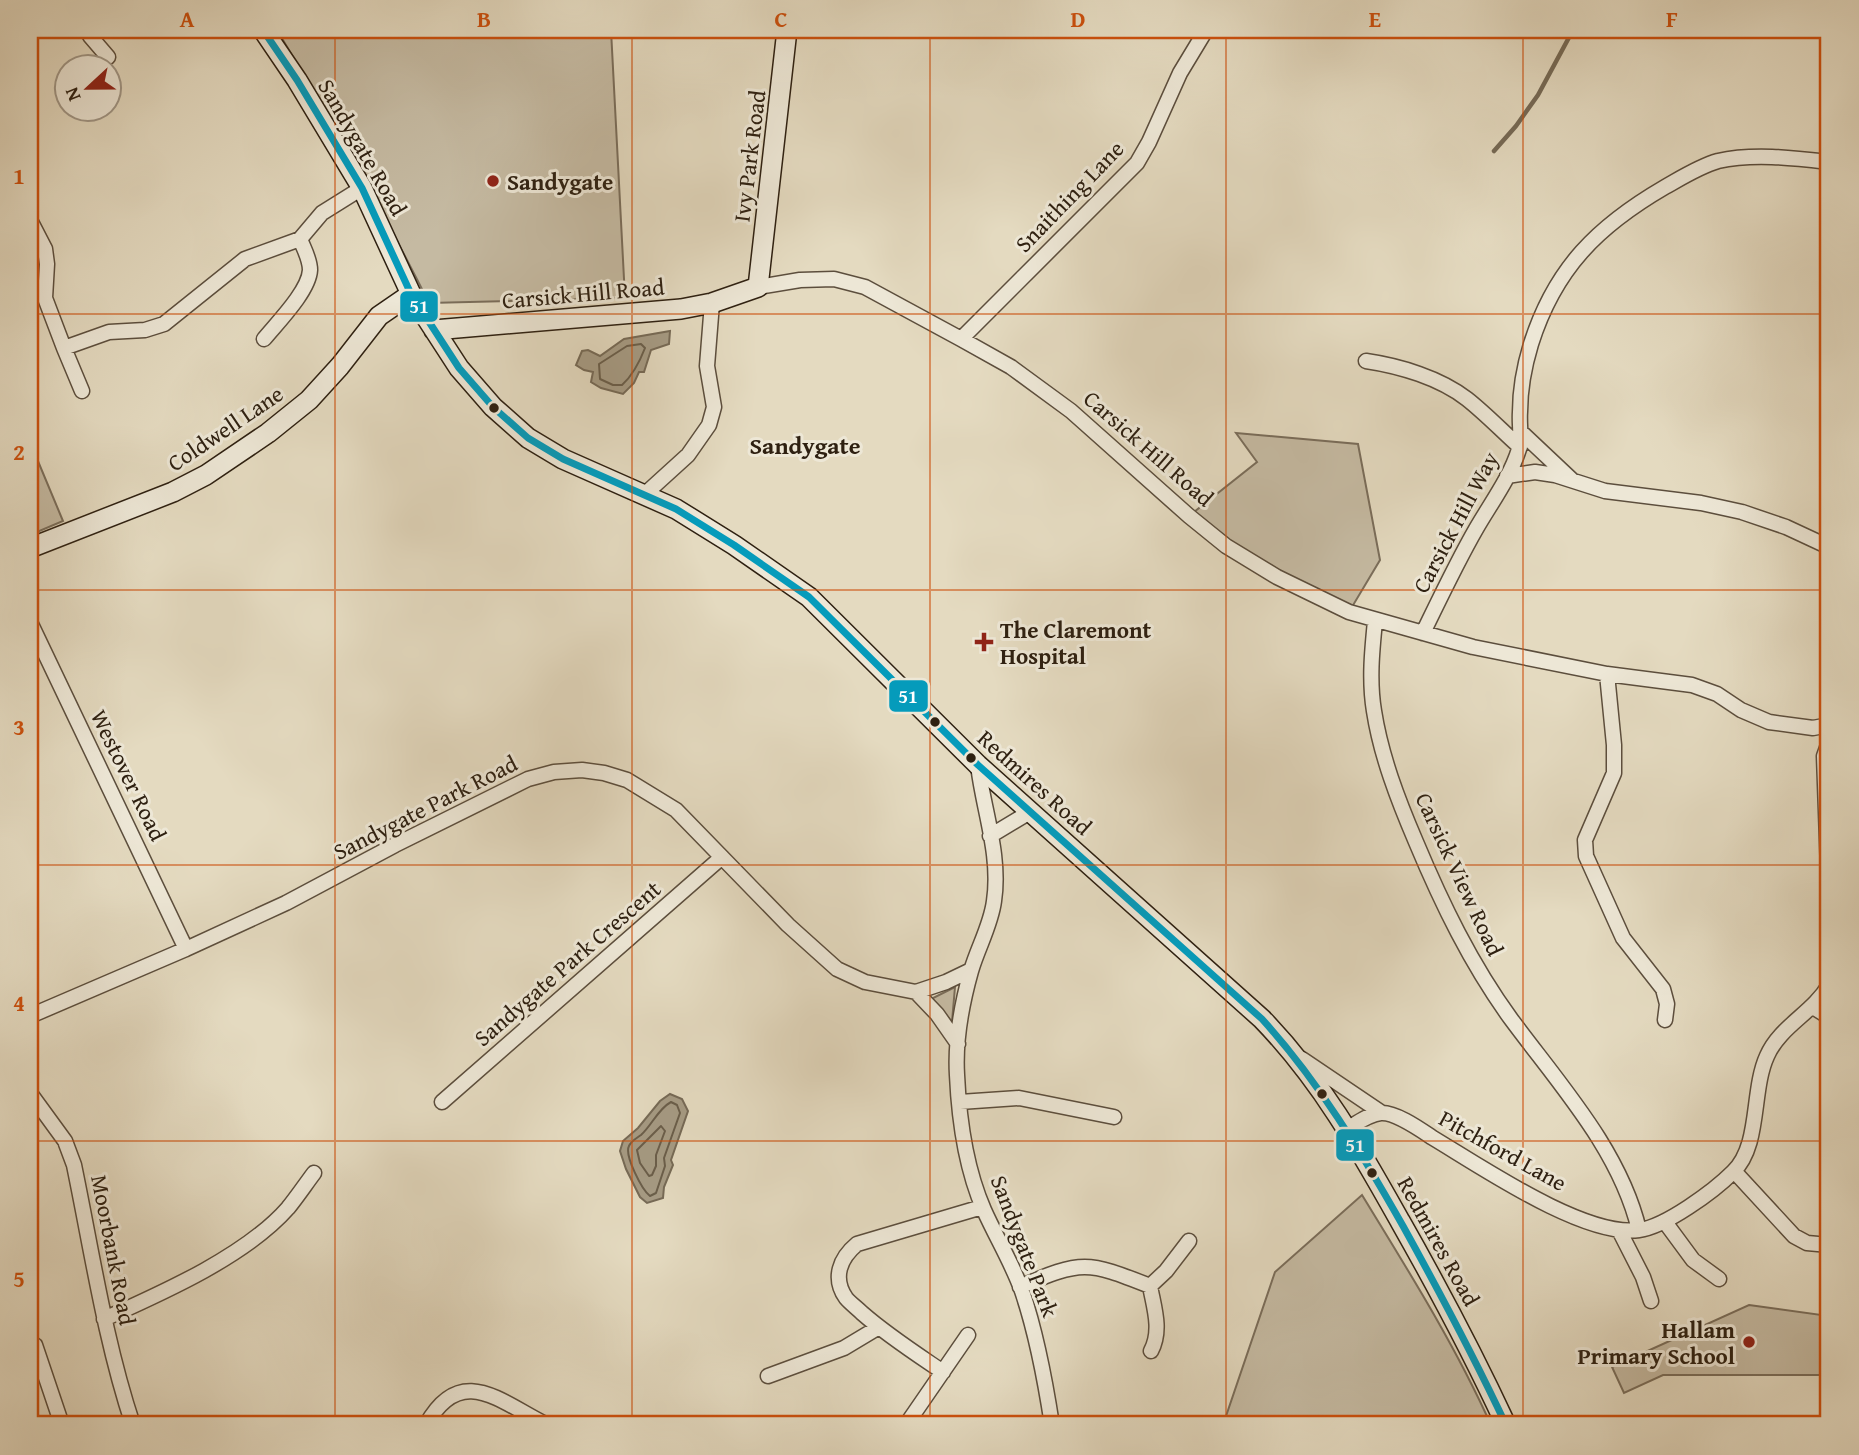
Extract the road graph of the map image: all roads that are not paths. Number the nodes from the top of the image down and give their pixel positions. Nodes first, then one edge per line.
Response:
1 (263, 30) edge
2 (787, 30) edge
3 (1206, 30) edge
4 (90, 32) edge
5 (104, 52) edge
6 (1829, 162) edge
7 (362, 188) junction
8 (30, 220) edge
9 (300, 239) junction
10 (758, 288) junction
11 (411, 294) junction
12 (712, 303) junction
13 (433, 330) junction
14 (264, 339) dead end
15 (961, 339) junction
16 (64, 348) junction
17 (1366, 361) dead end
18 (82, 391) dead end
19 (1520, 431) junction
20 (1520, 447) junction
21 (1507, 475) junction
22 (1574, 482) junction
23 (644, 495) junction
24 (1829, 545) edge
25 (30, 548) edge
26 (1375, 621) junction
27 (30, 622) edge
28 (1423, 632) junction
29 (1607, 674) junction
30 (1829, 725) edge
31 (1829, 742) edge
32 (978, 765) junction
33 (1030, 812) junction
34 (990, 836) junction
35 (722, 857) junction
36 (1829, 898) edge
37 (186, 949) junction
38 (971, 970) junction
39 (1829, 985) edge
40 (916, 992) junction
41 (1813, 1007) junction
42 (30, 1016) edge
43 (1829, 1017) edge
44 (1665, 1020) dead end
45 (958, 1044) junction
46 (1293, 1052) junction
47 (30, 1093) edge
48 (442, 1102) dead end
49 (960, 1102) junction
50 (1382, 1113) junction
51 (1114, 1117) dead end
52 (1348, 1129) junction
53 (1734, 1171) junction
54 (314, 1173) dead end
55 (982, 1207) junction
56 (1665, 1222) junction
57 (1639, 1230) junction
58 (1620, 1232) junction
59 (1189, 1241) dead end
60 (1829, 1245) edge
61 (1719, 1279) dead end
62 (1150, 1286) junction
63 (1020, 1287) junction
64 (1651, 1301) dead end
65 (104, 1319) junction
66 (879, 1327) junction
67 (968, 1335) dead end
68 (35, 1345) dead end
69 (1151, 1351) dead end
70 (943, 1372) junction
71 (768, 1376) dead end
72 (62, 1425) edge
73 (133, 1425) edge
74 (426, 1425) edge
75 (547, 1425) edge
76 (906, 1425) edge
77 (1052, 1425) edge
78 (1506, 1425) edge

1 - 7 street, Sandygate Road
2 - 10 street, Ivy Park Road
3 - 15 street, Snaithing Lane
4 - 5 street
6 - 19 street, Carsick Hill Way
7 - 9 street
7 - 11 street, Sandygate Road
8 - 16 street
9 - 14 street
9 - 16 street
10 - 12 street, Carsick Hill Road
10 - 15 street, Carsick Hill Road
11 - 13 street, Redmires Road
11 - 25 street, Coldwell Lane
12 - 13 street, Carsick Hill Road
12 - 23 street
13 - 23 street, Redmires Road
15 - 26 street, Carsick Hill Road
16 - 18 street
17 - 20 street
19 - 20 street, Carsick Hill Way
19 - 22 street
20 - 21 street, Carsick Hill Way
21 - 22 street
21 - 28 street, Carsick Hill Way
22 - 24 street
23 - 32 street, Redmires Road
26 - 28 street, Carsick Hill Road
26 - 57 street, Carsick View Road
27 - 37 street, Westover Road
28 - 29 street, Carsick Hill Road
29 - 30 street, Carsick Hill Road
29 - 44 street
31 - 36 street
32 - 33 street, Redmires Road
32 - 34 street, Sandygate Park
33 - 34 street
33 - 46 street, Redmires Road
34 - 38 street, Sandygate Park
35 - 37 street, Sandygate Park Road
35 - 40 street, Sandygate Park Road
35 - 48 street, Sandygate Park Crescent
37 - 42 street, Sandygate Park Road
38 - 40 street
38 - 45 street, Sandygate Park
39 - 41 street
40 - 45 street
41 - 43 street
41 - 53 street
45 - 49 street, Sandygate Park
46 - 50 street
46 - 52 street, Redmires Road
47 - 65 street, Moorbank Road
49 - 51 street
49 - 55 street, Sandygate Park
50 - 52 street
50 - 58 street, Pitchford Lane
52 - 78 street, Redmires Road
53 - 56 street, Pitchford Lane
53 - 60 street
54 - 65 street
55 - 63 street, Sandygate Park
55 - 66 street
56 - 57 street, Pitchford Lane
56 - 61 street
57 - 58 street, Pitchford Lane
58 - 64 street
59 - 62 street
62 - 63 street
62 - 69 street
63 - 77 street, Sandygate Park
65 - 73 street, Moorbank Road
66 - 70 street
66 - 71 street
67 - 70 street
68 - 72 street
70 - 76 street
74 - 75 street

